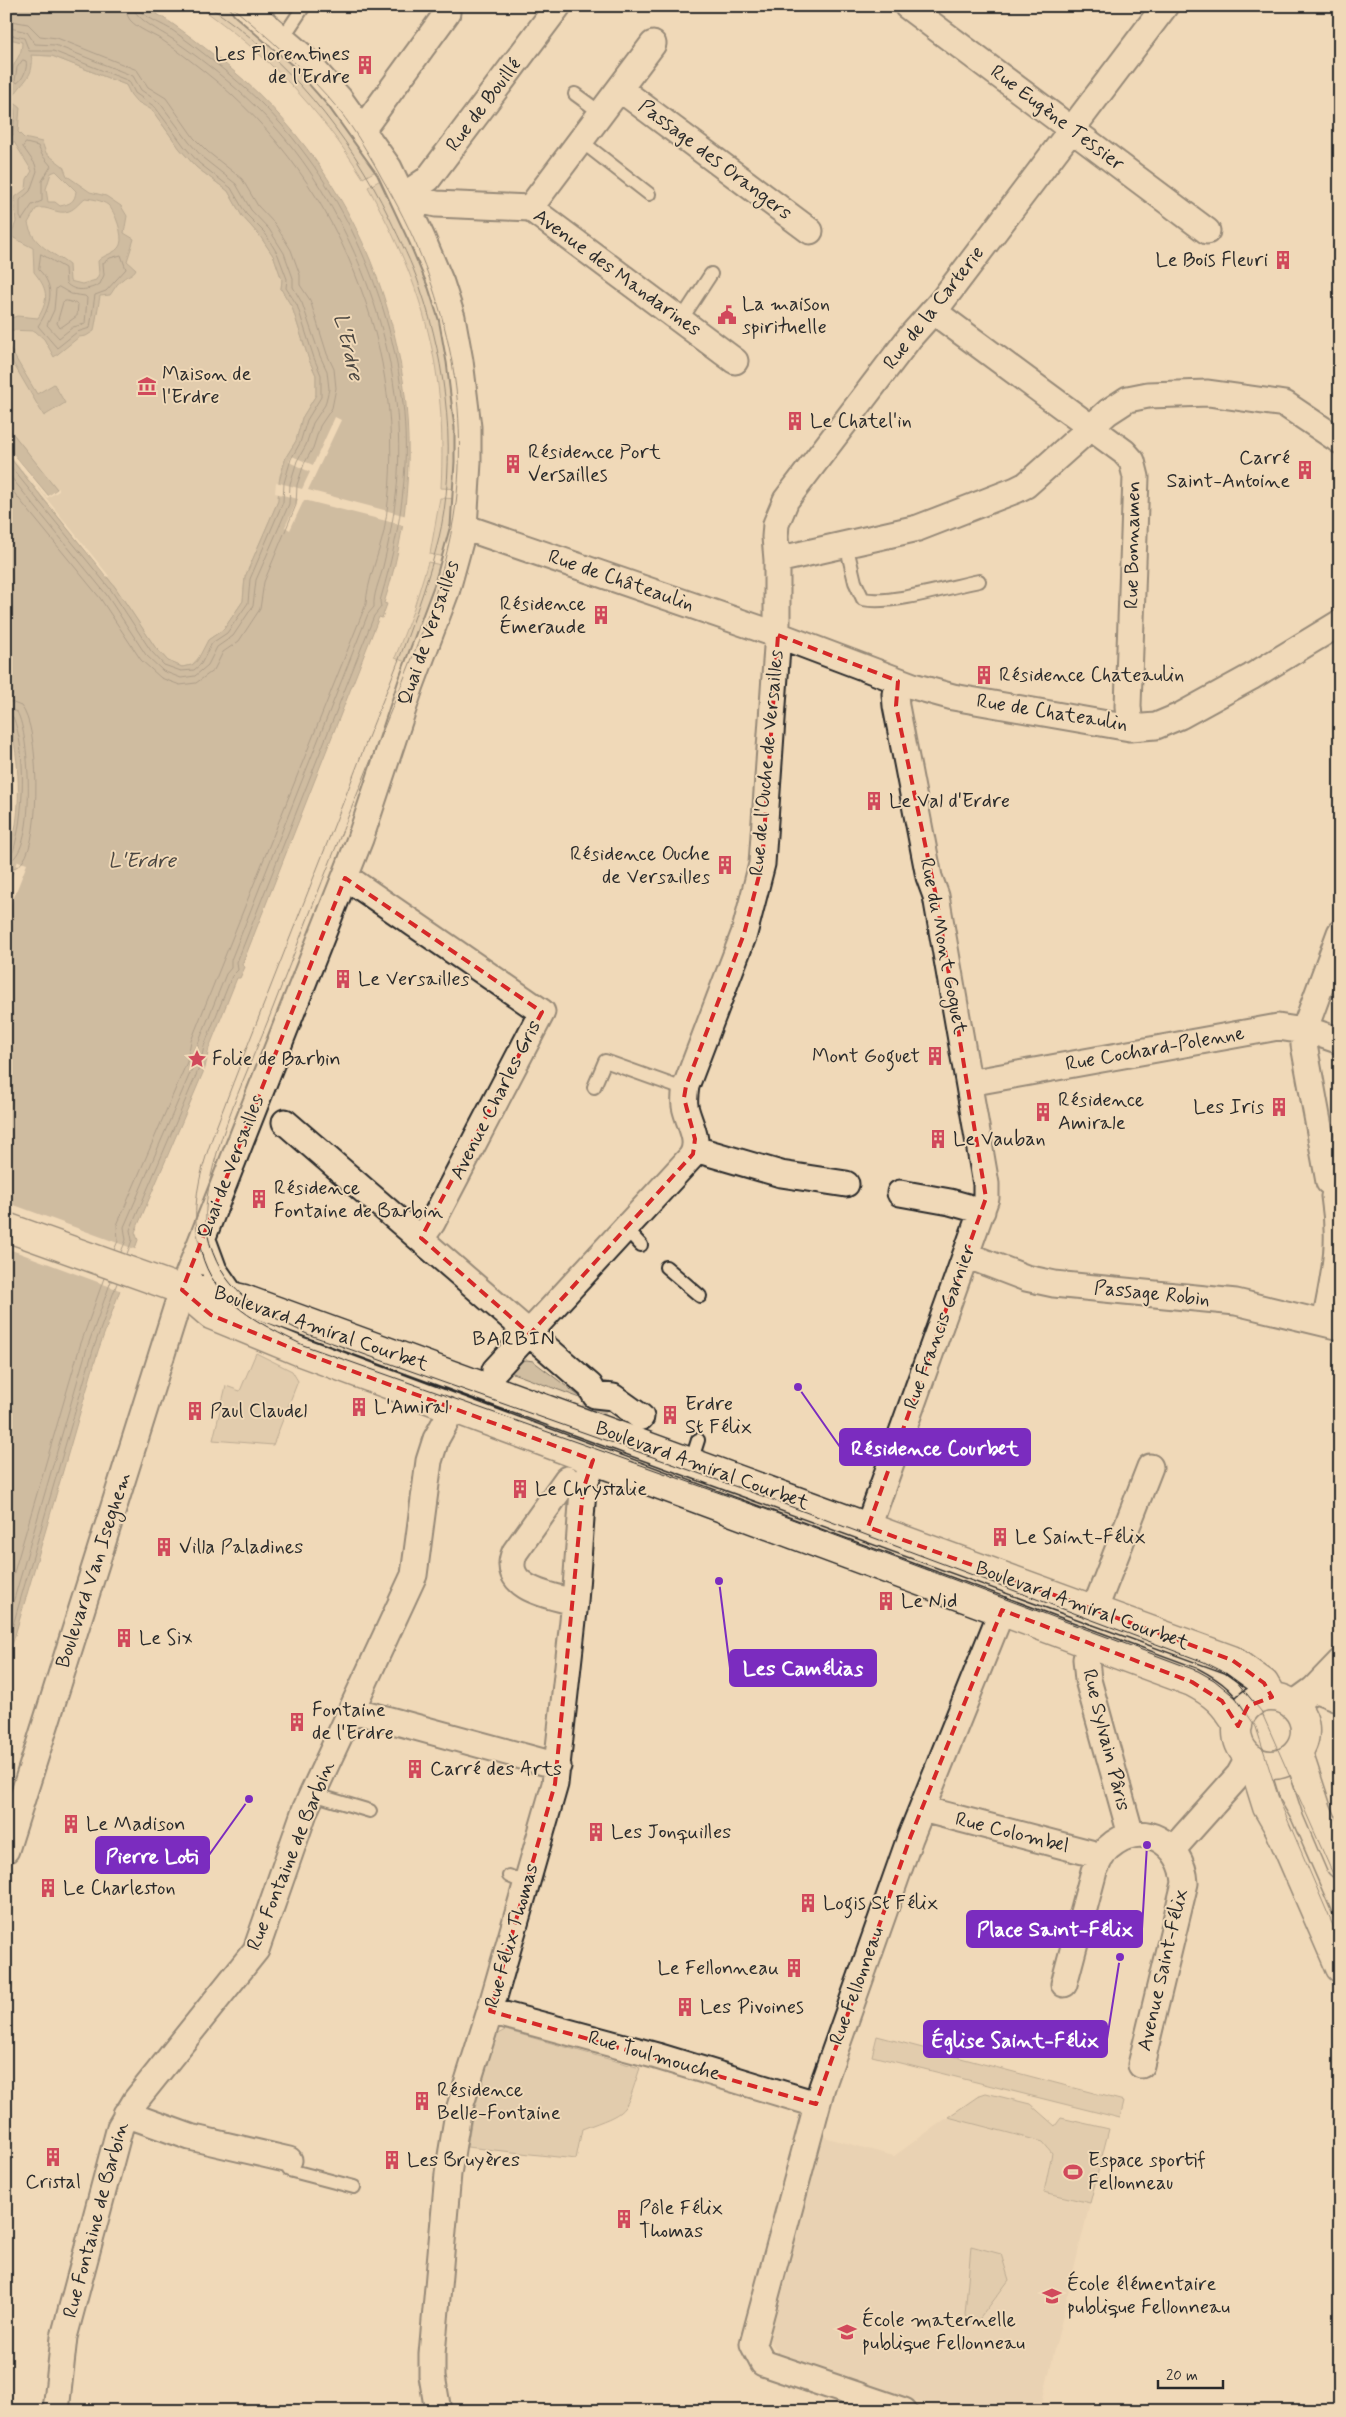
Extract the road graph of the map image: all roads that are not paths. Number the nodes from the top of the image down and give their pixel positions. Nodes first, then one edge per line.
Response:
1 (244, 6) edge
2 (304, 6) edge
3 (558, 6) edge
4 (907, 6) edge
5 (1165, 6) edge
6 (447, 12) dead end
7 (282, 39) junction
8 (653, 44) dead end
9 (620, 89) junction
10 (575, 94) dead end
11 (601, 113) junction
12 (1072, 129) junction
13 (362, 130) junction
14 (581, 141) junction
15 (649, 194) dead end
16 (403, 196) junction
17 (530, 208) junction
18 (1207, 230) dead end
19 (810, 231) dead end
20 (711, 274) dead end
21 (933, 311) junction
22 (681, 320) junction
23 (735, 361) dead end
24 (1091, 427) junction
25 (1340, 441) edge
26 (464, 527) junction
27 (846, 544) junction
28 (777, 560) junction
29 (979, 581) dead end
30 (1340, 623) edge
31 (778, 635) junction
32 (898, 681) junction
33 (1130, 728) junction
34 (345, 878) junction
35 (1340, 933) edge
36 (1304, 1031) junction
37 (1340, 1041) edge
38 (969, 1084) junction
39 (594, 1087) dead end
40 (686, 1090) junction
41 (285, 1122) dead end
42 (695, 1150) junction
43 (846, 1184) dead end
44 (900, 1193) dead end
45 (982, 1212) junction
46 (6, 1227) edge
47 (421, 1238) junction
48 (203, 1240) junction
49 (966, 1255) junction
50 (666, 1267) dead end
51 (182, 1290) junction
52 (232, 1296) junction
53 (700, 1296) dead end
54 (1332, 1325) edge
55 (530, 1334) junction
56 (495, 1370) dead end
57 (641, 1417) dead end
58 (446, 1421) dead end
59 (593, 1460) junction
60 (1150, 1467) dead end
61 (567, 1479) tunnel mouth
62 (868, 1527) junction
63 (575, 1602) junction
64 (1002, 1610) junction
65 (1094, 1611) junction
66 (1091, 1645) junction
67 (1340, 1662) edge
68 (1314, 1689) junction
69 (1340, 1699) edge
70 (1282, 1701) junction
71 (353, 1710) junction
72 (1238, 1726) junction
73 (1298, 1752) junction
74 (1251, 1758) junction
75 (558, 1766) junction
76 (313, 1794) junction
77 (922, 1808) junction
78 (370, 1811) dead end
79 (1130, 1836) junction
80 (1173, 1849) junction
81 (6, 1850) edge
82 (1102, 1856) junction
83 (1340, 1864) edge
84 (1340, 1968) edge
85 (1064, 1984) dead end
86 (490, 2011) junction
87 (1141, 2065) dead end
88 (816, 2104) junction
89 (126, 2114) junction
90 (289, 2165) joint
91 (354, 2187) dead end
92 (56, 2411) edge
93 (438, 2411) edge
94 (904, 2411) edge

1 - 7 street, Quai de Versailles
2 - 7 lane
3 - 16 street, Rue de Bouillé
4 - 12 street, Rue Eugène Tessier
5 - 12 street, Rue de la Carterie
6 - 13 street
7 - 13 street, Quai de Versailles
8 - 9 street
9 - 11 street
9 - 19 street, Passage des Orangers
10 - 11 lane
11 - 14 street
12 - 18 street, Rue Eugène Tessier
12 - 21 street, Rue de la Carterie
13 - 16 street, Quai de Versailles
14 - 15 lane
14 - 17 street
16 - 17 street, Avenue des Mandarines
16 - 26 street, Quai de Versailles
17 - 22 street, Avenue des Mandarines
20 - 22 lane
21 - 24 street, Rue Bonnamen
21 - 28 street, Rue de la Carterie
22 - 23 street, Avenue des Mandarines
24 - 25 street
24 - 27 street
24 - 33 street, Rue Bonnamen
26 - 31 street, Rue de Châteaulin
26 - 34 street, Quai de Versailles
27 - 28 street
27 - 29 lane
28 - 31 street, Rue de la Carterie
30 - 33 street, Rue de Chateaulin
31 - 32 street, Rue de Chateaulin
31 - 40 street, Rue de l'Ouche de Versailles
32 - 33 street, Rue de Chateaulin
32 - 38 street, Rue du Mont Goguet
34 - 47 street, Avenue Charles Gris
34 - 48 street, Quai de Versailles
35 - 36 street
36 - 37 street, Rue Cochard-Polenne
36 - 38 street, Rue Cochard-Polenne
36 - 54 street
38 - 45 street, Rue du Mont Goguet
39 - 40 lane
40 - 42 street, Rue de l'Ouche de Versailles
41 - 47 street
42 - 43 street
42 - 55 street
44 - 45 street
45 - 49 street, Rue Francis Garnier
46 - 51 street
47 - 55 street
48 - 51 street, Quai de Versailles
48 - 52 street
49 - 54 street, Passage Robin
49 - 62 street, Rue Francis Garnier
50 - 53 lane
51 - 52 street, Boulevard Amiral Courbet
51 - 59 street, Boulevard Amiral Courbet
51 - 81 street, Boulevard Van Iseghem
52 - 62 street, Boulevard Amiral Courbet
55 - 56 street
55 - 57 street
58 - 71 street, Rue Fontaine de Barbin
59 - 63 street, Rue Félix Thomas
59 - 64 street, Boulevard Amiral Courbet
60 - 65 street
61 - 63 street
62 - 65 street, Boulevard Amiral Courbet
63 - 75 street, Rue Félix Thomas
64 - 66 street, Boulevard Amiral Courbet
64 - 77 street, Rue Fellonneau
65 - 70 street, Boulevard Amiral Courbet
66 - 72 street, Boulevard Amiral Courbet
66 - 79 street, Rue Sylvain Pâris
67 - 68 street
68 - 69 street
68 - 70 street
70 - 72 street
70 - 73 street
71 - 75 street
71 - 76 street, Rue Fontaine de Barbin
72 - 74 street
73 - 74 street
73 - 83 street
74 - 80 street
74 - 84 street
75 - 86 street, Rue Félix Thomas
76 - 78 lane
76 - 89 street, Rue Fontaine de Barbin
77 - 82 street, Rue Colombel
77 - 88 street, Rue Fellonneau
79 - 80 street
79 - 82 street
80 - 87 street, Avenue Saint-Félix
82 - 85 street
86 - 88 street, Rue Toulmouche
86 - 93 street, Rue Félix Thomas
88 - 94 street, Rue Fellonneau
89 - 90 street
89 - 92 street, Rue Fontaine de Barbin
90 - 91 lane

